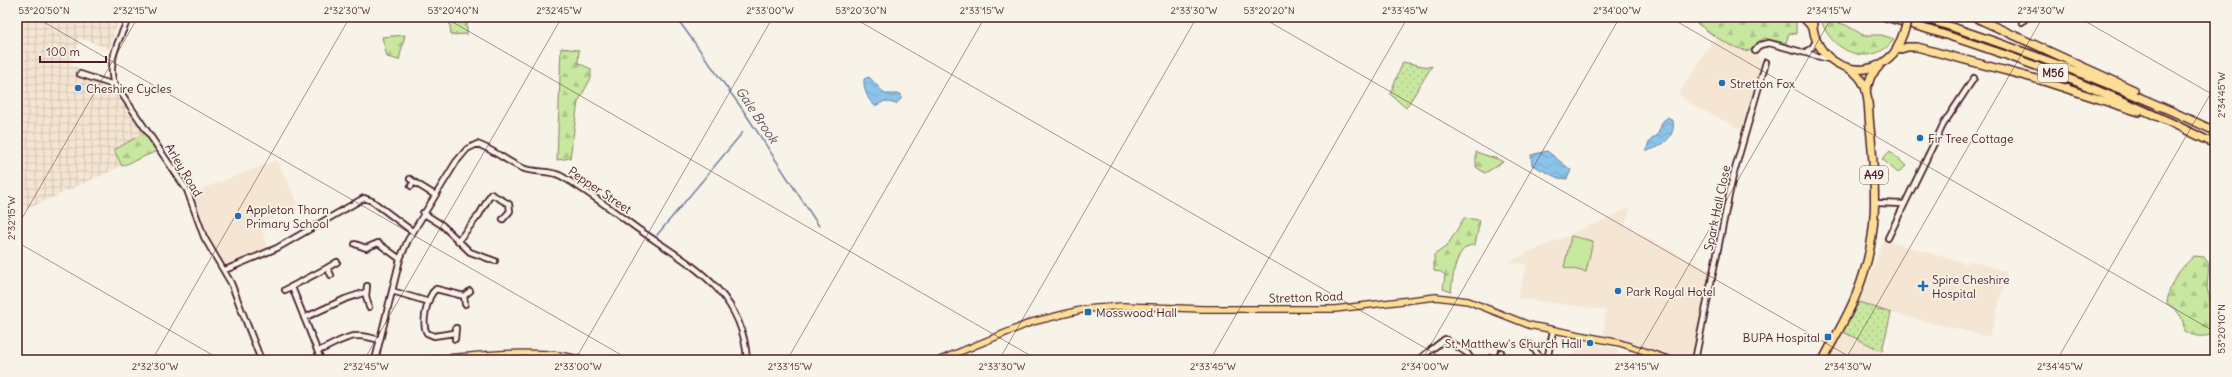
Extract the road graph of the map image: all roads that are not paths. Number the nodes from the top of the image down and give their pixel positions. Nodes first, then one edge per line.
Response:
1 (129, 17) edge
2 (1886, 17) edge
3 (1908, 17) edge
4 (1921, 17) edge
5 (1974, 17) edge
6 (2026, 17) edge
7 (1807, 18) edge
8 (2022, 22) dead end
9 (1816, 41) junction
10 (1755, 50) dead end
11 (1807, 51) junction
12 (1895, 51) junction
13 (1830, 60) junction
14 (1766, 62) dead end
15 (1880, 65) junction
16 (1848, 68) junction
17 (80, 74) dead end
18 (1974, 78) dead end
19 (114, 85) junction
20 (1866, 91) junction
21 (2178, 113) junction
22 (2173, 123) junction
23 (2215, 131) edge
24 (2215, 144) edge
25 (412, 182) dead end
26 (435, 195) junction
27 (1876, 202) junction
28 (1904, 204) junction
29 (423, 213) junction
30 (503, 219) dead end
31 (412, 231) junction
32 (1888, 238) dead end
33 (458, 241) junction
34 (355, 244) dead end
35 (400, 259) junction
36 (496, 261) dead end
37 (337, 262) dead end
38 (327, 268) junction
39 (225, 270) junction
40 (331, 275) dead end
41 (367, 286) dead end
42 (292, 287) junction
43 (285, 290) dead end
44 (392, 291) junction
45 (366, 292) junction
46 (470, 292) dead end
47 (464, 296) junction
48 (429, 302) junction
49 (465, 304) dead end
50 (369, 307) dead end
51 (304, 318) junction
52 (456, 328) dead end
53 (1553, 331) junction
54 (454, 333) junction
55 (455, 339) dead end
56 (379, 340) junction
57 (1528, 343) dead end
58 (318, 351) junction
59 (1501, 352) dead end
60 (1494, 359) edge
61 (261, 360) edge
62 (321, 360) edge
63 (375, 360) edge
64 (427, 360) edge
65 (581, 360) edge
66 (747, 360) edge
67 (940, 360) edge
68 (1418, 360) edge
69 (1472, 360) edge
70 (1543, 360) edge
71 (1547, 360) edge
72 (1671, 360) edge
73 (1695, 360) edge
74 (1823, 360) edge

1 - 19 street, Arley Road
2 - 22 highway, M56
3 - 12 highway, bridge
4 - 21 highway, M56
5 - 21 highway, M56
6 - 8 street
7 - 9 highway
9 - 11 street
9 - 13 highway
10 - 11 street
11 - 13 street
12 - 15 highway
12 - 22 highway, M56
13 - 16 highway
14 - 73 street, Spark Hall Close
15 - 16 highway
15 - 20 highway, A49
16 - 20 highway, A49
17 - 19 street
18 - 28 street
19 - 39 street, Arley Road
20 - 27 highway, A49
21 - 23 highway, M56
22 - 24 highway, M56
25 - 26 street
26 - 29 street, Pepper Street
26 - 66 street, Pepper Street
27 - 28 street
27 - 74 highway, A49
28 - 32 street
29 - 31 street, Pepper Street
29 - 33 street
30 - 33 street
31 - 35 street, Pepper Street
31 - 39 street
33 - 36 street
34 - 35 street
35 - 44 street, Pepper Street
37 - 38 street
38 - 40 street
38 - 42 street
39 - 61 street, Arley Road
41 - 45 street
42 - 43 street
42 - 51 street
44 - 48 street
44 - 56 street, Pepper Street
45 - 50 street
45 - 51 street
46 - 47 street
47 - 48 street
47 - 49 street
48 - 54 street
51 - 58 street
52 - 54 street
53 - 67 main road, Stretton Road
53 - 71 street
53 - 72 main road, Stretton Road
54 - 55 street
56 - 58 street
56 - 63 street, Pepper Street
57 - 70 street
58 - 62 street
59 - 60 street
64 - 65 main road
68 - 69 street

